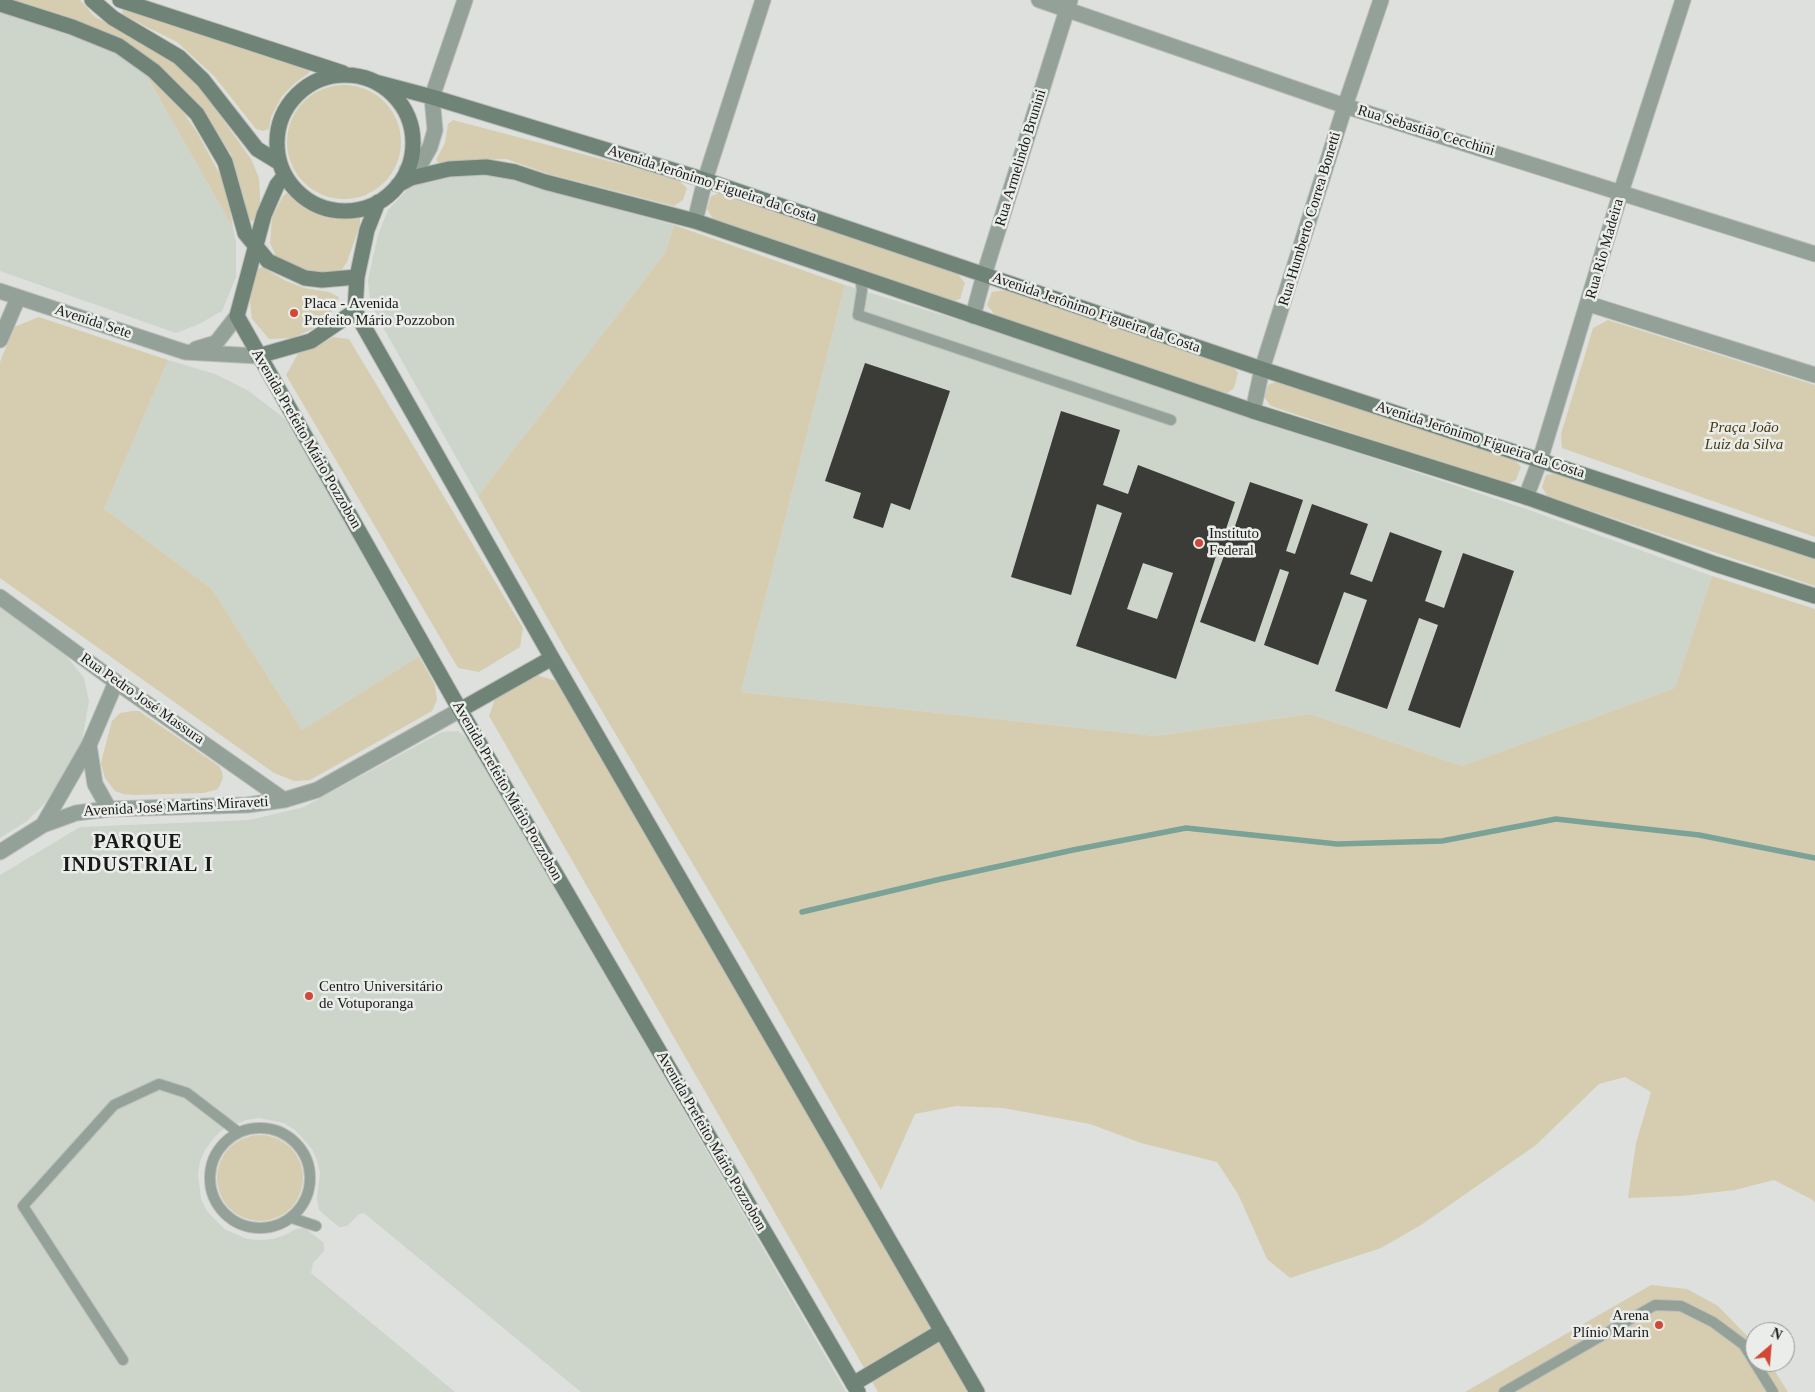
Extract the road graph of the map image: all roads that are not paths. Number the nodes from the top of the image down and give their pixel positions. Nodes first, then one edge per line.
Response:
1 (92, 0) edge
2 (120, 0) edge
3 (464, 0) edge
4 (763, 0) edge
5 (1039, 0) edge
6 (1381, 0) edge
7 (1683, 0) edge
8 (135, 2) edge
9 (0, 4) edge
10 (1068, 4) edge
11 (349, 75) junction
12 (375, 82) junction
13 (432, 97) junction
14 (1345, 106) junction
15 (283, 169) junction
16 (407, 170) junction
17 (705, 180) junction
18 (398, 185) junction
19 (1621, 192) junction
20 (378, 202) junction
21 (695, 221) junction
22 (255, 247) junction
23 (1815, 254) edge
24 (984, 275) junction
25 (357, 277) junction
26 (860, 277) junction
27 (0, 290) edge
28 (18, 298) junction
29 (1589, 304) junction
30 (354, 311) junction
31 (237, 316) junction
32 (973, 316) junction
33 (0, 340) edge
34 (185, 352) junction
35 (258, 356) junction
36 (1262, 369) junction
37 (1815, 375) edge
38 (1253, 411) junction
39 (1171, 420) dead end
40 (1540, 460) junction
41 (1526, 497) junction
42 (1815, 551) edge
43 (1815, 596) edge
44 (0, 597) edge
45 (552, 658) junction
46 (116, 682) junction
47 (460, 710) junction
48 (89, 745) junction
49 (284, 800) junction
50 (109, 809) junction
51 (43, 825) junction
52 (0, 852) edge
53 (238, 1132) junction
54 (301, 1208) junction
55 (292, 1218) junction
56 (942, 1331) junction
57 (123, 1360) dead end
58 (855, 1388) edge
59 (977, 1392) edge
60 (1504, 1392) edge
61 (1773, 1392) edge

1 - 15 main road
2 - 8 main road
3 - 13 street
4 - 17 street
5 - 10 street, Rua Sebastião Cecchini
6 - 14 street, Rua Humberto Correa Bonetti
7 - 19 street, Rua Rio Madeira
8 - 11 main road
9 - 22 main road
10 - 14 street, Rua Sebastião Cecchini
10 - 24 street, Rua Armelindo Brunini
11 - 12 main road
11 - 15 main road
12 - 13 main road, Avenida Jerônimo Figueira da Costa
12 - 16 main road
13 - 16 street
13 - 17 main road, Avenida Jerônimo Figueira da Costa
14 - 19 street, Rua Sebastião Cecchini
14 - 36 street, Rua Humberto Correa Bonetti
15 - 20 main road
15 - 22 main road
16 - 18 main road
17 - 21 street
17 - 24 main road, Avenida Jerônimo Figueira da Costa
18 - 20 main road
18 - 21 main road
19 - 23 street, Rua Sebastião Cecchini
19 - 29 street, Rua Rio Madeira
20 - 25 main road
21 - 26 main road
22 - 25 main road
22 - 31 main road
24 - 32 street, Rua Armelindo Brunini
24 - 36 main road, Avenida Jerônimo Figueira da Costa
25 - 30 main road
26 - 32 main road
26 - 39 lane
27 - 28 street, Avenida Sete
28 - 33 street
28 - 34 street, Avenida Sete
29 - 37 street
29 - 40 street, Rua Rio Madeira
30 - 35 main road
30 - 45 main road
31 - 34 street
31 - 35 main road, Avenida Prefeito Mário Pozzobon
32 - 38 main road
34 - 35 street, Avenida Sete
35 - 47 main road, Avenida Prefeito Mário Pozzobon
36 - 38 street, Rua Humberto Correa Bonetti
36 - 40 main road, Avenida Jerônimo Figueira da Costa
38 - 41 main road
40 - 41 street, Rua Rio Madeira
40 - 42 main road, Avenida Jerônimo Figueira da Costa
41 - 43 main road
44 - 46 street, Rua Pedro José Massura
45 - 47 main road
45 - 56 main road
46 - 48 street
46 - 49 street, Rua Pedro José Massura
47 - 49 street, Avenida José Martins Miraveti
47 - 58 main road, Avenida Prefeito Mário Pozzobon
48 - 50 street
48 - 51 street
49 - 50 street, Avenida José Martins Miraveti
50 - 51 street, Avenida José Martins Miraveti
51 - 52 street, Avenida José Martins Miraveti
53 - 54 lane
53 - 55 lane
53 - 57 lane
54 - 55 lane
54 - 55 lane
56 - 58 main road
56 - 59 main road
60 - 61 lane

